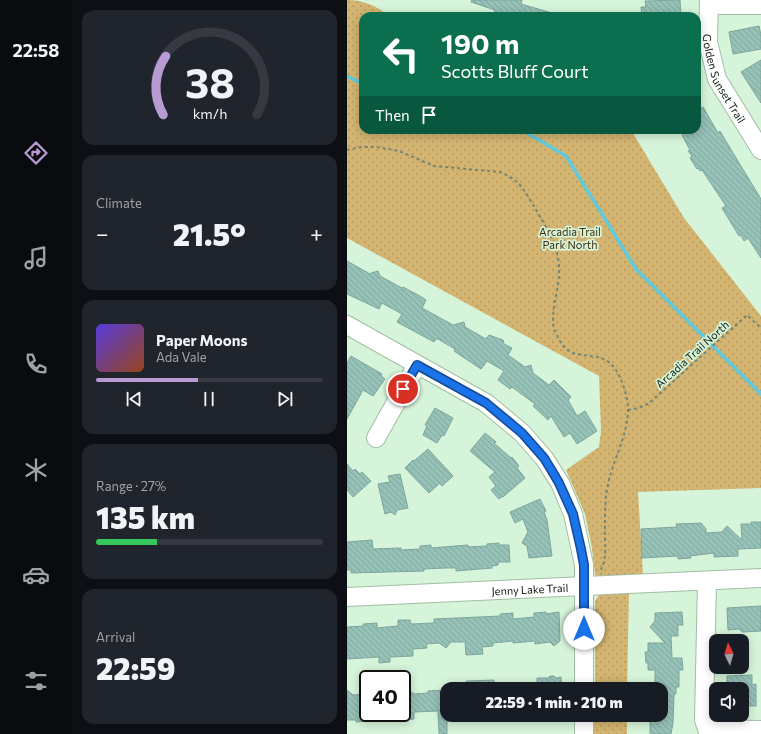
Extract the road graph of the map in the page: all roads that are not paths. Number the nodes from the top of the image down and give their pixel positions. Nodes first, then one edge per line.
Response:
1 (709, 2) edge
2 (761, 5) edge
3 (761, 150) edge
4 (347, 325) edge
5 (417, 365) junction
6 (376, 438) dead end
7 (761, 578) edge
8 (707, 581) junction
9 (584, 587) junction
10 (347, 597) edge
11 (584, 682) edge
12 (584, 722) edge
13 (761, 730) edge
14 (584, 734) edge

1 - 2 street
1 - 3 street, Golden Sunset Trail
4 - 5 street
5 - 6 street
5 - 9 street
7 - 8 street, Jenny Lake Trail
8 - 9 street, Jenny Lake Trail
8 - 13 street
9 - 10 street, Jenny Lake Trail
9 - 11 street
12 - 14 street

